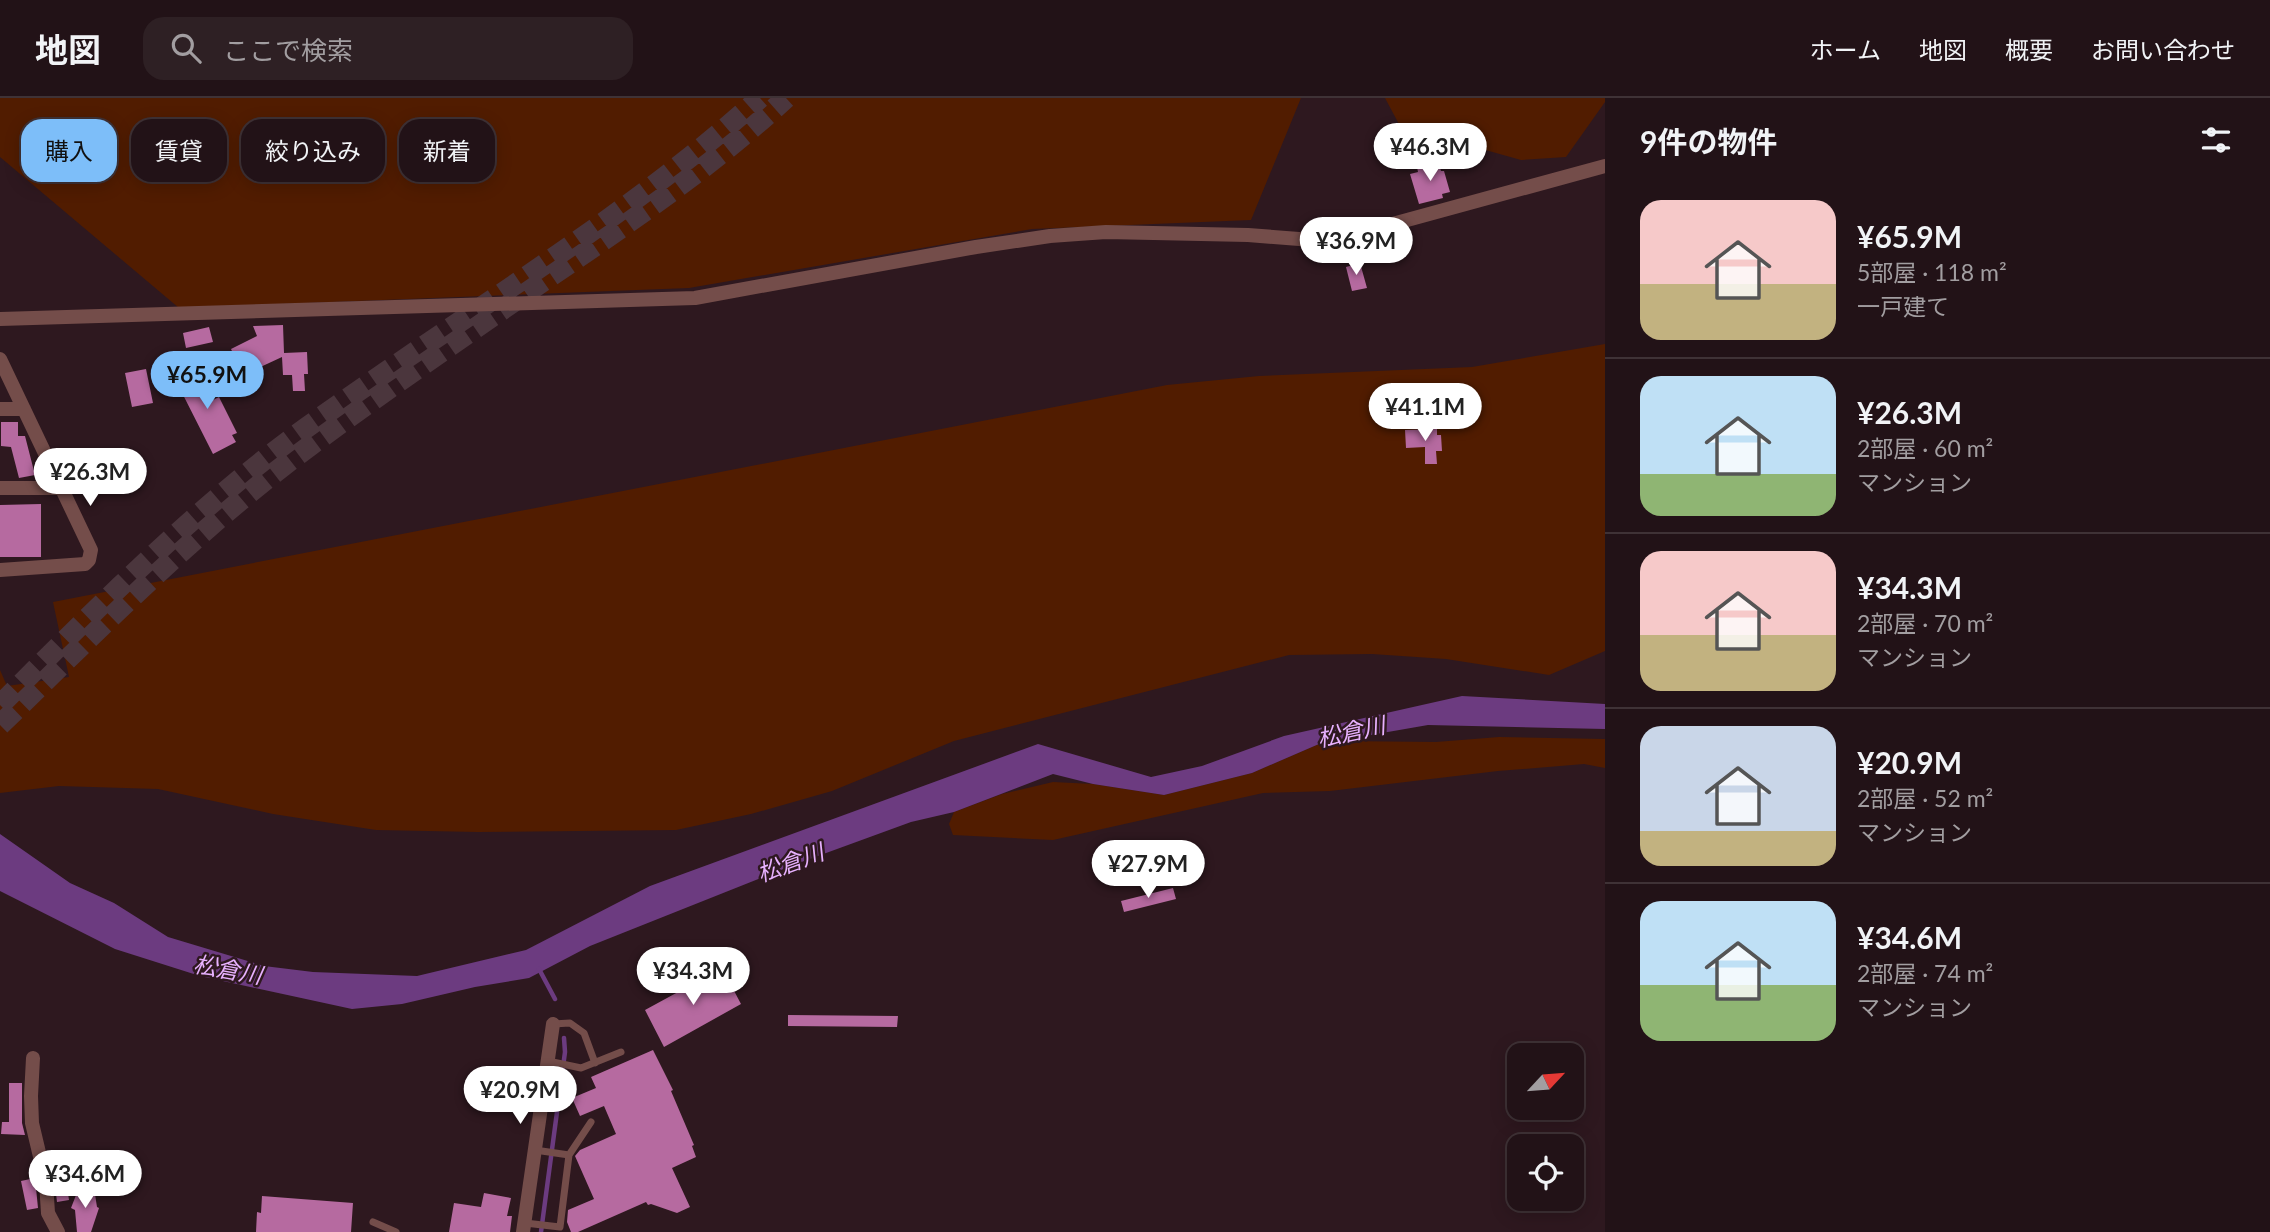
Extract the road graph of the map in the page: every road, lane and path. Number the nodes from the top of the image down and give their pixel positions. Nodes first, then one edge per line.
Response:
1 (1605, 166) edge
2 (0, 319) edge
3 (0, 359) edge
4 (0, 410) edge
5 (24, 410) junction
6 (0, 488) edge
7 (61, 488) junction
8 (0, 570) edge
9 (553, 1024) joint
10 (621, 1052) dead end
11 (33, 1058) dead end
12 (553, 1063) junction
13 (595, 1063) junction
14 (591, 1122) dead end
15 (538, 1151) junction
16 (565, 1154) junction
17 (373, 1222) dead end
18 (527, 1226) edge
19 (58, 1232) edge
20 (396, 1232) edge

1 - 2 street
3 - 5 street
4 - 5 street
5 - 7 street
6 - 7 street
7 - 8 street
9 - 12 street
9 - 13 lane
10 - 13 lane
11 - 19 street
12 - 13 lane
12 - 15 street
14 - 16 lane
15 - 16 lane
15 - 18 street
16 - 18 lane
17 - 20 lane

